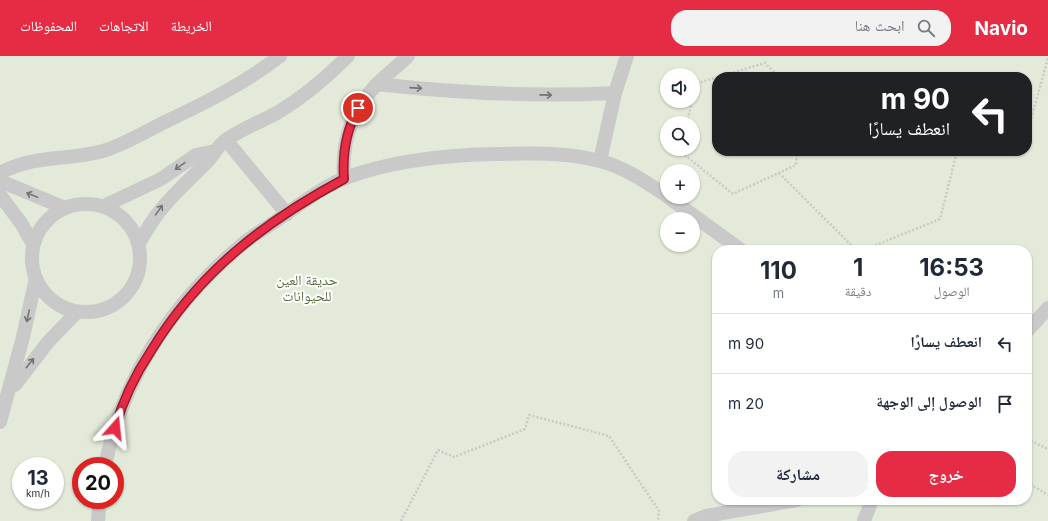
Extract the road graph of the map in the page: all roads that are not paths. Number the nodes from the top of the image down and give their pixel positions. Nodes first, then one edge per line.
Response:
1 (280, 56) edge
2 (348, 56) edge
3 (408, 56) edge
4 (627, 56) edge
5 (377, 84) junction
6 (615, 93) junction
7 (226, 140) junction
8 (215, 151) junction
9 (600, 161) junction
10 (0, 173) edge
11 (344, 179) junction
12 (0, 181) edge
13 (660, 192) edge
14 (0, 195) edge
15 (678, 204) edge
16 (104, 206) junction
17 (65, 208) junction
18 (287, 214) junction
19 (33, 244) junction
20 (139, 244) junction
21 (735, 245) edge
22 (36, 278) junction
23 (1048, 308) edge
24 (77, 312) junction
25 (1032, 326) edge
26 (7, 395) junction
27 (0, 422) edge
28 (108, 457) edge
29 (769, 505) edge
30 (870, 505) edge
31 (99, 509) edge
32 (98, 521) edge
33 (694, 521) edge
34 (864, 521) edge

1 - 10 lane
2 - 7 lane
3 - 5 lane
4 - 6 lane
5 -> 6 lane
5 - 11 lane
6 - 9 lane
7 - 8 lane
7 - 18 lane
8 -> 16 lane
20 -> 8 lane
9 - 11 lane
9 - 13 lane
11 - 18 lane
17 -> 12 lane
14 - 19 lane
15 - 21 lane
16 - 17 lane
16 - 20 lane
17 - 19 lane
18 - 28 lane
19 - 22 lane
20 - 24 lane
22 - 24 lane
22 -> 26 lane
23 - 25 lane
26 -> 24 lane
26 - 27 lane
29 - 33 lane
30 - 34 lane
31 - 32 lane

